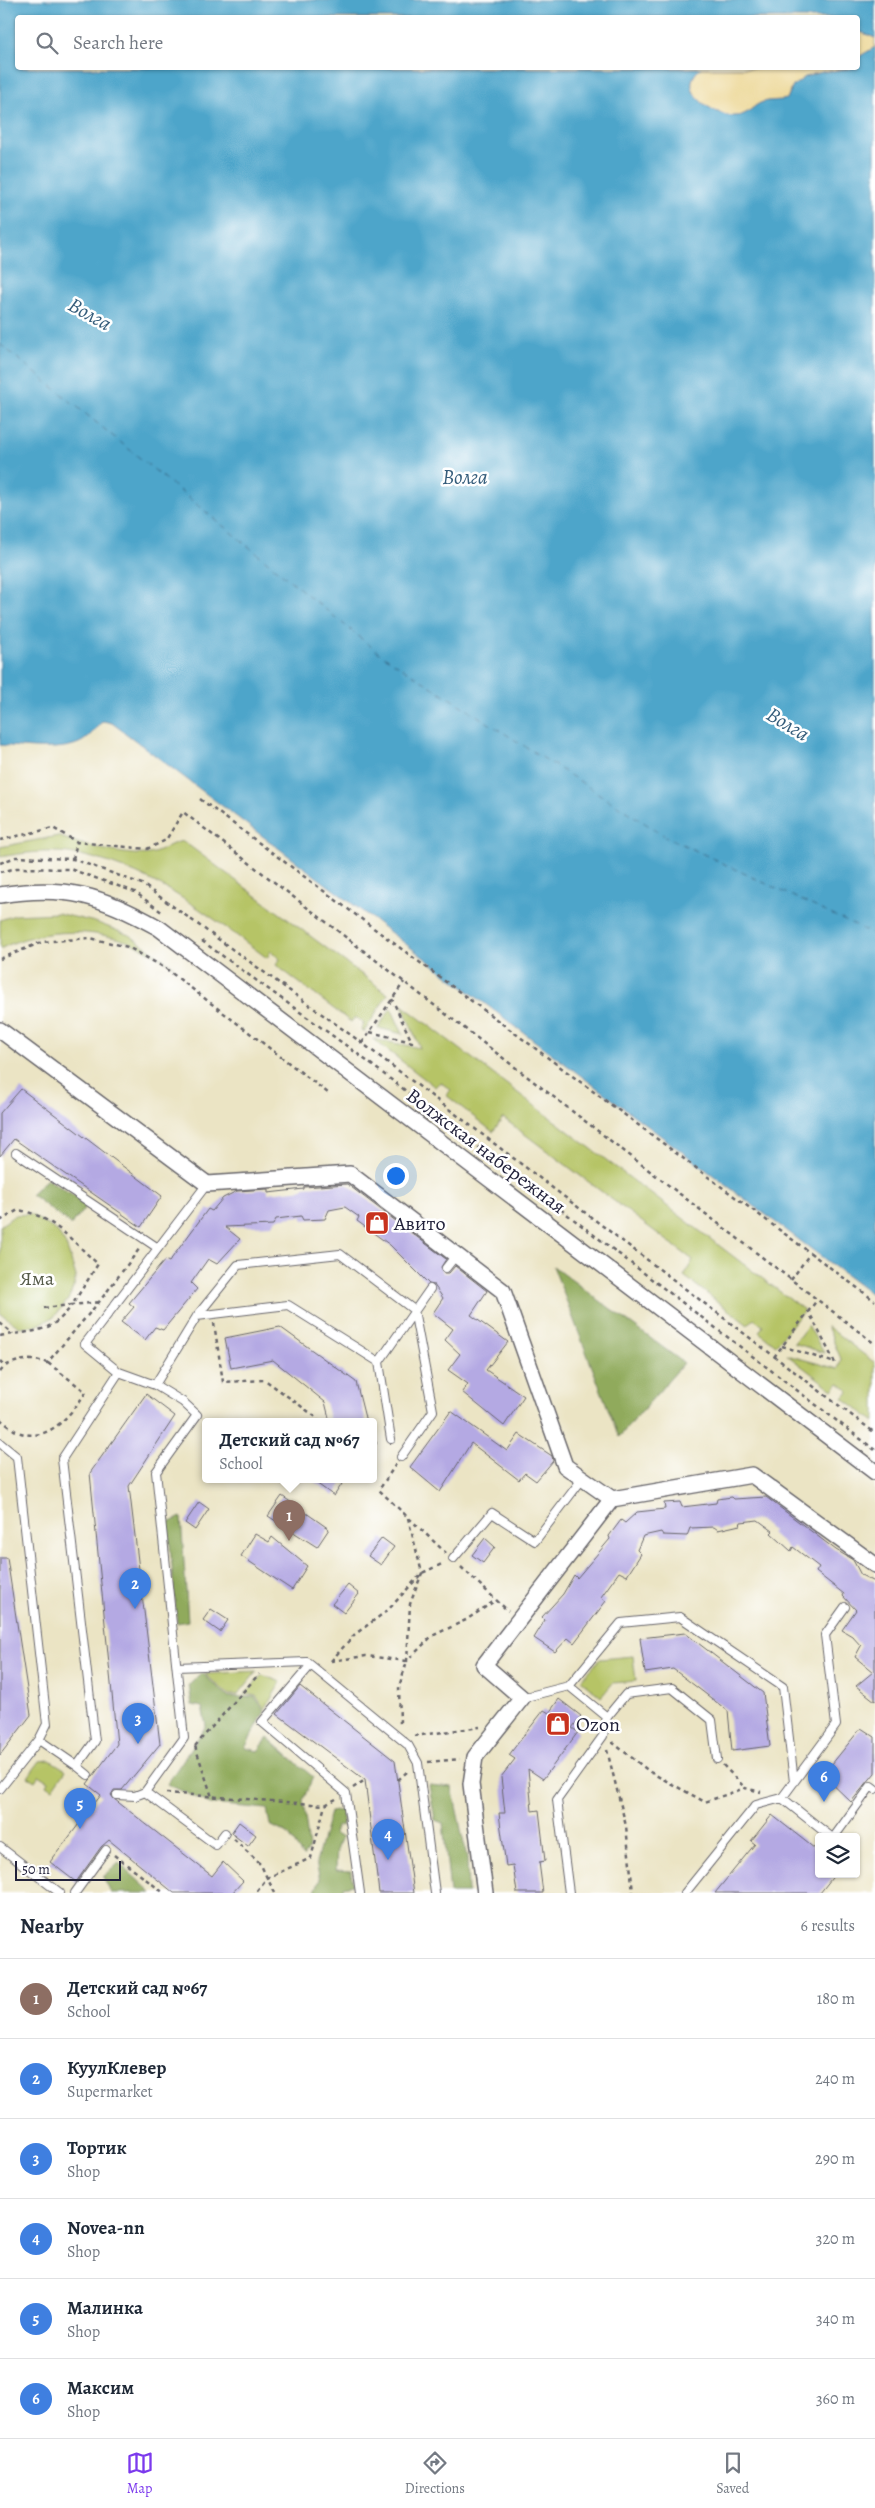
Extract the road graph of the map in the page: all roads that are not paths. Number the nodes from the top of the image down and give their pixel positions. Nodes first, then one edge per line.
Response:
1 (0, 896) edge
2 (0, 1030) edge
3 (16, 1153) dead end
4 (207, 1184) junction
5 (158, 1248) junction
6 (456, 1254) junction
7 (446, 1268) dead end
8 (430, 1289) dead end
9 (414, 1310) junction
10 (197, 1316) junction
11 (378, 1362) junction
12 (119, 1372) junction
13 (155, 1385) junction
14 (391, 1439) dead end
15 (0, 1444) edge
16 (401, 1457) road end
17 (875, 1472) edge
18 (583, 1478) junction
19 (612, 1499) junction
20 (453, 1559) road end
21 (875, 1565) edge
22 (845, 1607) dead end
23 (310, 1666) junction
24 (177, 1667) junction
25 (569, 1686) junction
26 (522, 1698) junction
27 (607, 1717) junction
28 (39, 1740) junction
29 (717, 1759) road end
30 (77, 1766) junction
31 (88, 1775) dead end
32 (794, 1782) junction
33 (0, 1789) edge
34 (875, 1789) edge
35 (145, 1792) junction
36 (117, 1795) dead end
37 (782, 1798) junction
38 (226, 1832) road end
39 (828, 1833) edge
40 (836, 1833) edge
41 (0, 1848) edge
42 (106, 1850) road end
43 (60, 1893) edge
44 (74, 1893) edge
45 (360, 1893) edge
46 (435, 1893) edge
47 (485, 1893) edge
48 (569, 1893) edge
49 (685, 1893) edge

1 - 17 street, Волжская набережная
2 - 4 street
3 - 5 lane
4 - 5 lane
4 - 6 street
5 - 12 lane
6 - 7 lane
6 - 18 street
8 - 9 lane
9 - 10 lane
9 - 11 lane
9 - 16 lane
10 - 11 lane
10 - 13 lane
11 - 14 lane
12 - 13 lane
12 - 30 lane
13 - 24 lane
15 - 28 lane
18 - 19 street
18 - 20 lane
19 - 21 street
19 - 26 street
22 - 32 lane
23 - 24 lane
23 - 45 lane
23 - 46 lane
24 - 35 lane
25 - 26 lane
25 - 27 lane
25 - 32 lane
26 - 47 street
27 - 29 lane
27 - 48 lane
28 - 30 lane
28 - 33 lane
30 - 31 lane
32 - 37 lane
34 - 40 lane
35 - 36 lane
35 - 38 lane
37 - 39 lane
37 - 49 lane
41 - 43 lane
42 - 44 lane

